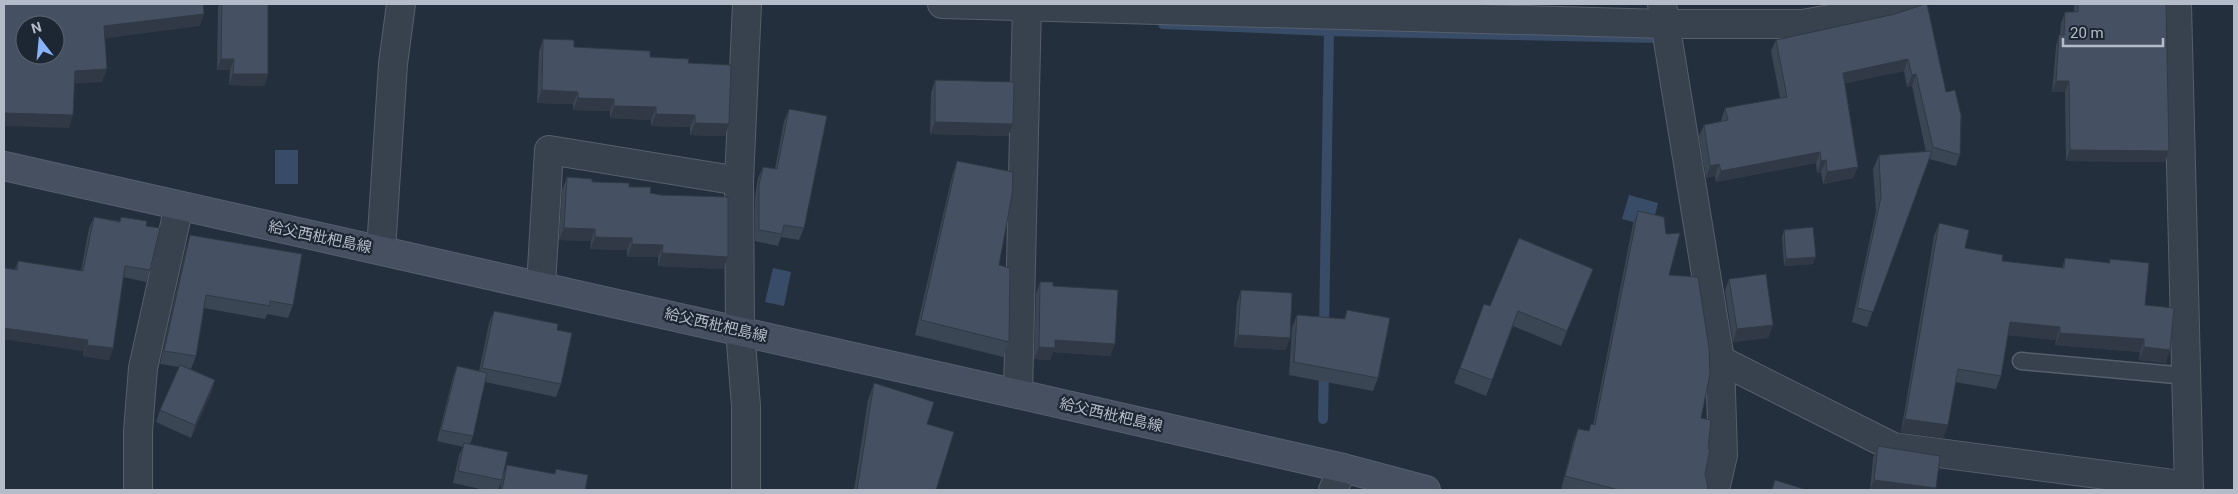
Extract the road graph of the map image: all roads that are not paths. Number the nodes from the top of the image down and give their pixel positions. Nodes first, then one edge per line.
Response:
1 (402, 4) edge
2 (747, 4) edge
3 (942, 4) edge
4 (1912, 4) edge
5 (2177, 4) edge
6 (1027, 5) edge
7 (1664, 14) edge
8 (4, 166) edge
9 (739, 181) junction
10 (179, 206) junction
11 (381, 250) junction
12 (541, 286) junction
13 (740, 330) junction
14 (1720, 360) junction
15 (2021, 360) dead end
16 (2187, 376) junction
17 (1018, 394) junction
18 (1338, 479) edge
19 (2189, 488) edge
20 (138, 490) edge
21 (746, 490) edge
22 (1426, 490) edge
23 (1715, 490) edge

1 - 11 street
2 - 9 street
3 - 6 street
4 - 7 street
5 - 16 street
6 - 7 street
6 - 17 street
7 - 14 street
8 - 10 main road, 給父西枇杷島線
9 - 12 street
9 - 13 street
10 - 11 main road, 給父西枇杷島線
10 - 20 street
11 - 12 main road, 給父西枇杷島線
12 - 13 main road, 給父西枇杷島線
13 - 17 main road, 給父西枇杷島線
13 - 21 street
14 - 19 street
14 - 23 street
15 - 16 lane
16 - 19 street
17 - 18 main road, 給父西枇杷島線
18 - 22 main road, 給父西枇杷島線

